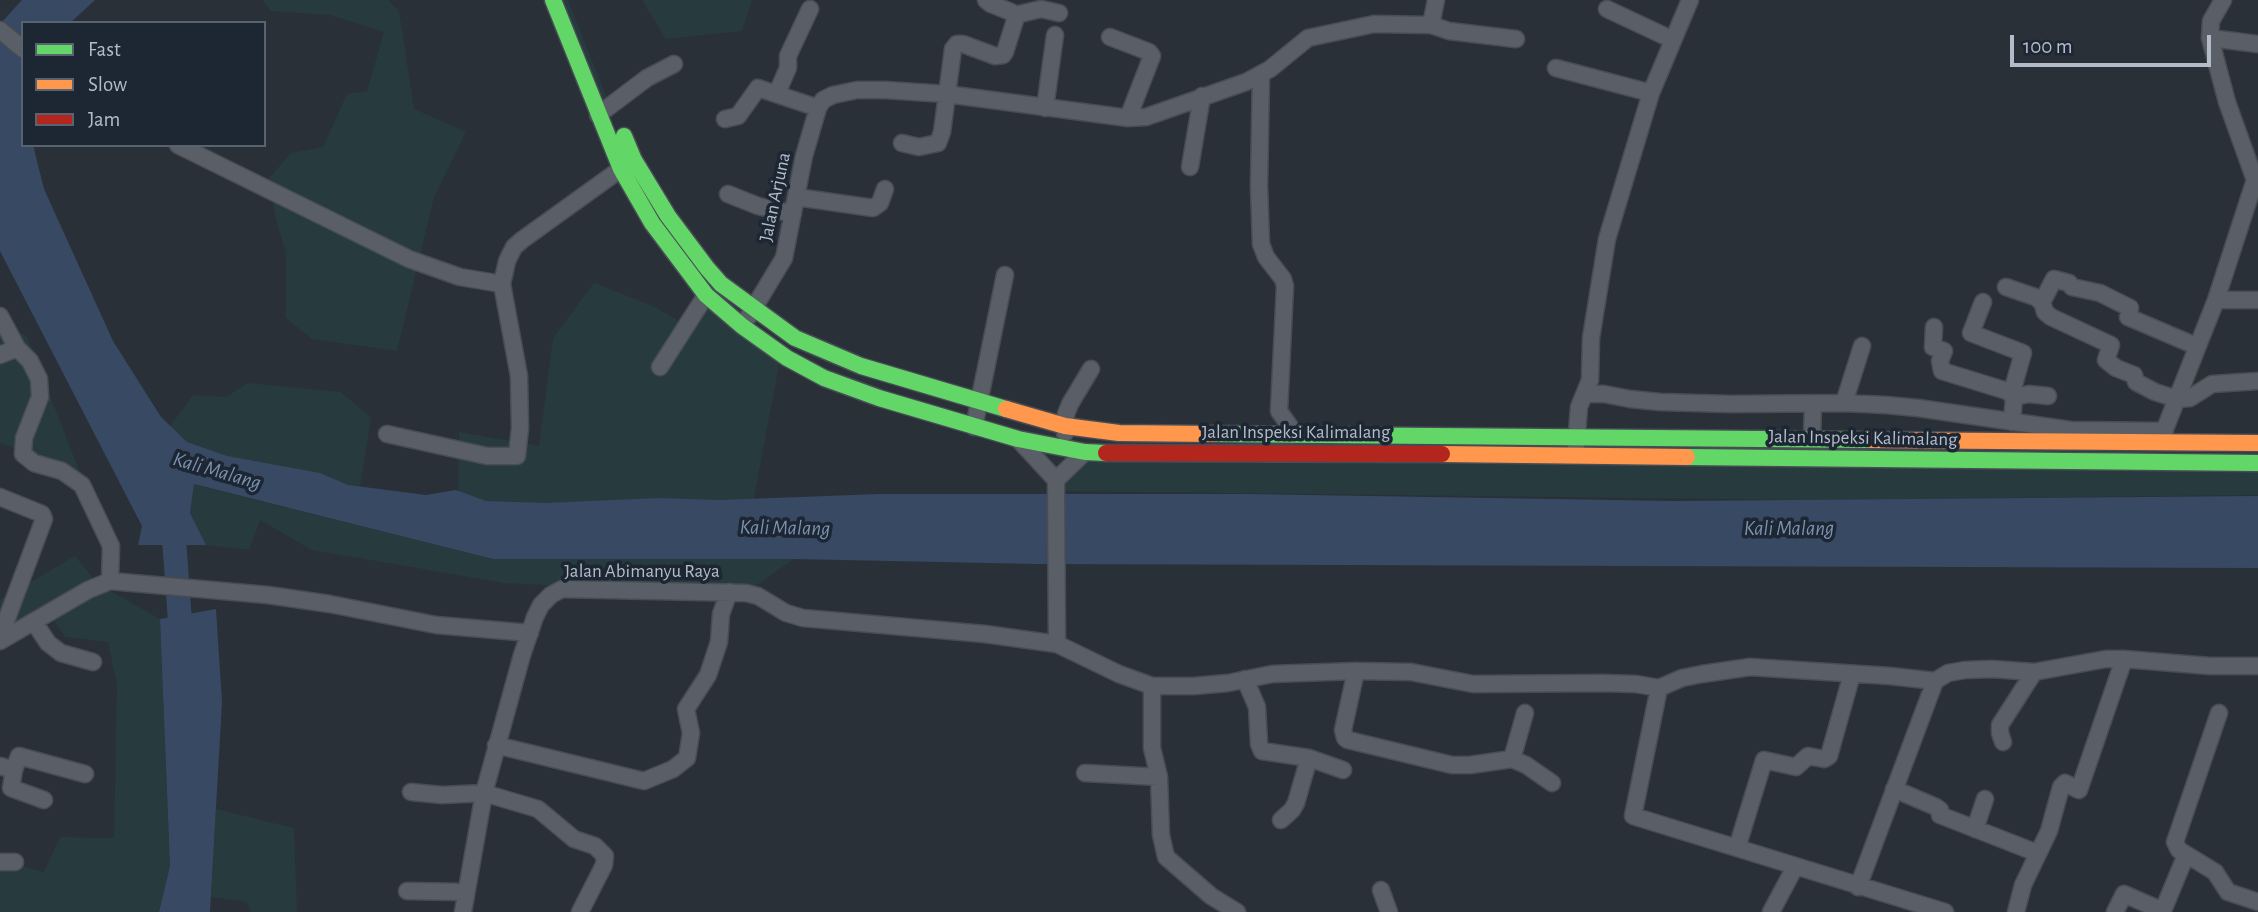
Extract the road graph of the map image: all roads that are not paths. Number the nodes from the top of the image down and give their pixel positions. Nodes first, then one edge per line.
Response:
1 (553, 0) edge
2 (568, 0) edge
3 (986, 0) edge
4 (1436, 0) edge
5 (1690, 0) edge
6 (2223, 0) edge
7 (810, 9) dead end
8 (1607, 9) dead end
9 (1059, 13) dead end
10 (1015, 15) junction
11 (1431, 25) junction
12 (0, 30) edge
13 (1055, 35) dead end
14 (1110, 37) dead end
15 (2210, 38) junction
16 (1516, 39) dead end
17 (1673, 40) junction
18 (2258, 44) edge
19 (21, 47) edge
20 (674, 64) dead end
21 (1556, 68) dead end
22 (1261, 74) junction
23 (777, 93) junction
24 (1651, 93) junction
25 (946, 94) junction
26 (1202, 96) junction
27 (818, 108) junction
28 (1045, 108) junction
29 (604, 110) junction
30 (1128, 118) junction
31 (725, 119) dead end
32 (902, 143) dead end
33 (182, 147) edge
34 (627, 164) junction
35 (1190, 167) dead end
36 (2257, 181) edge
37 (885, 189) dead end
38 (728, 194) dead end
39 (796, 198) junction
40 (793, 214) junction
41 (1005, 275) dead end
42 (502, 284) junction
43 (2006, 287) dead end
44 (706, 295) junction
45 (2216, 300) junction
46 (2258, 300) edge
47 (1983, 302) dead end
48 (2042, 302) junction
49 (753, 309) junction
50 (0, 316) edge
51 (742, 326) junction
52 (1934, 327) dead end
53 (1863, 346) dead end
54 (2196, 346) junction
55 (17, 348) junction
56 (0, 355) edge
57 (862, 366) junction
58 (660, 367) dead end
59 (1091, 369) dead end
60 (2258, 381) edge
61 (853, 388) junction
62 (1585, 394) junction
63 (2048, 396) dead end
64 (2014, 397) junction
65 (2177, 399) junction
66 (979, 403) junction
67 (1844, 403) junction
68 (1813, 404) junction
69 (1961, 415) junction
70 (2012, 422) junction
71 (1065, 426) junction
72 (974, 427) junction
73 (387, 434) dead end
74 (1295, 434) junction
75 (1330, 434) junction
76 (1576, 437) junction
77 (2162, 437) junction
78 (1018, 439) junction
79 (1812, 439) junction
80 (1960, 441) junction
81 (2258, 443) edge
82 (1064, 449) junction
83 (1085, 452) junction
84 (1329, 453) junction
85 (1576, 456) junction
86 (2258, 463) edge
87 (1056, 487) junction
88 (0, 498) edge
89 (116, 581) junction
90 (729, 592) junction
91 (34, 622) junction
92 (530, 633) junction
93 (0, 639) edge
94 (1058, 644) junction
95 (2124, 659) junction
96 (93, 662) dead end
97 (2258, 666) edge
98 (1356, 671) junction
99 (2034, 672) junction
100 (1852, 674) junction
101 (1245, 679) junction
102 (1935, 681) junction
103 (1152, 686) junction
104 (1659, 688) junction
105 (1525, 713) dead end
106 (2220, 713) dead end
107 (2003, 741) dead end
108 (496, 745) junction
109 (1309, 758) junction
110 (1512, 759) junction
111 (7, 768) edge
112 (1343, 770) dead end
113 (1086, 773) dead end
114 (85, 774) dead end
115 (1158, 777) junction
116 (1552, 783) dead end
117 (1894, 789) junction
118 (411, 792) dead end
119 (484, 793) junction
120 (1985, 799) dead end
121 (44, 800) dead end
122 (1281, 820) dead end
123 (1975, 830) junction
124 (1737, 848) junction
125 (2037, 853) junction
126 (2186, 855) junction
127 (1795, 867) junction
128 (1858, 887) junction
129 (1381, 890) dead end
130 (407, 891) dead end
131 (465, 892) junction
132 (2258, 904) edge
133 (463, 912) edge
134 (579, 912) edge
135 (1237, 912) edge
136 (1389, 912) edge
137 (1772, 912) edge
138 (1945, 912) edge
139 (2016, 912) edge
140 (2115, 912) edge
141 (2256, 912) edge

1 - 29 main road, Jalan Inspeksi Kalimalang
2 - 29 main road, Jalan Inspeksi Kalimalang
3 - 10 street
4 - 11 street
5 - 17 street
6 - 15 street
7 - 23 street
8 - 17 street
9 - 10 street
10 - 25 street
11 - 16 street
11 - 22 street
12 - 19 street
13 - 28 street
14 - 30 street
15 - 18 street
15 - 36 street
17 - 24 street
20 - 29 street
21 - 24 street
22 - 26 street
22 - 74 street
23 - 27 street
23 - 31 street
24 - 62 street
25 - 27 street
25 - 28 street
25 - 32 street
26 - 30 street
26 - 35 street
27 - 39 street, Jalan Arjuna
28 - 30 street
29 - 34 main road, Jalan Inspeksi Kalimalang
33 - 42 street
34 - 42 street
34 - 44 main road, Jalan Inspeksi Kalimalang
34 - 49 main road, Jalan Inspeksi Kalimalang
36 - 45 street
37 - 39 street
38 - 40 street
39 - 40 street, Jalan Arjuna
40 - 49 street, Jalan Arjuna
41 - 66 street
42 - 73 street
43 - 48 street
44 - 51 main road, Jalan Inspeksi Kalimalang
44 - 58 street
45 - 46 street
45 - 54 street
47 - 64 street
48 - 54 street
48 - 65 street
49 - 51 street, Jalan Arjuna
49 - 57 main road, Jalan Inspeksi Kalimalang
50 - 55 street
51 - 61 main road, Jalan Inspeksi Kalimalang
52 - 64 street
53 - 67 street
54 - 65 street
55 - 56 street
55 - 89 street
57 - 61 main road
57 - 66 main road, Jalan Inspeksi Kalimalang
59 - 71 street
60 - 65 street
61 - 72 main road, Jalan Inspeksi Kalimalang
62 - 68 street
62 - 76 street
63 - 64 street
64 - 70 street
65 - 77 street
66 - 71 main road, Jalan Inspeksi Kalimalang
66 - 72 street
67 - 68 street
67 - 69 street
68 - 79 street
69 - 70 street
69 - 80 street
70 - 77 street
71 - 74 main road, Jalan Inspeksi Kalimalang
71 - 82 street
72 - 78 main road, Jalan Inspeksi Kalimalang
74 - 75 main road, Jalan Inspeksi Kalimalang
75 - 76 main road, Jalan Inspeksi Kalimalang
75 - 84 main road
76 - 79 main road, Jalan Inspeksi Kalimalang
76 - 85 street
77 - 80 main road, Jalan Inspeksi Kalimalang
77 - 81 main road, Jalan Inspeksi Kalimalang
78 - 82 main road, Jalan Inspeksi Kalimalang
78 - 87 street
79 - 80 main road, Jalan Inspeksi Kalimalang
82 - 83 main road, Jalan Inspeksi Kalimalang
83 - 84 main road, Jalan Inspeksi Kalimalang
83 - 87 street
84 - 85 main road, Jalan Inspeksi Kalimalang
85 - 86 main road, Jalan Inspeksi Kalimalang
87 - 94 street
88 - 93 street
89 - 91 street
89 - 92 street
90 - 92 street, Jalan Abimanyu Raya
90 - 94 street, Jalan Abimanyu Raya
90 - 108 street
91 - 93 street
91 - 96 street
92 - 108 street, Jalan Abimanyu Raya
94 - 103 street, Jalan Abimanyu Raya
95 - 97 street
95 - 99 street
95 - 125 street
98 - 101 street, Jalan Abimanyu Raya
98 - 104 street, Jalan Abimanyu Raya
98 - 110 street
99 - 102 street
99 - 107 street
100 - 102 street
100 - 104 street
100 - 124 street
101 - 103 street, Jalan Abimanyu Raya
101 - 109 street
102 - 117 street
103 - 115 street
104 - 124 street
105 - 110 street
106 - 126 street
108 - 119 street, Jalan Abimanyu Raya
109 - 112 street
109 - 122 street
110 - 116 street
111 - 114 street
111 - 121 street
113 - 115 street
115 - 135 street
117 - 123 street
117 - 128 street
118 - 119 street
119 - 131 street, Jalan Abimanyu Raya
119 - 134 street
120 - 123 street
123 - 125 street
124 - 127 street
125 - 139 street
126 - 132 street
126 - 140 street
127 - 128 street
127 - 137 street
128 - 138 street
129 - 136 street
130 - 131 street
131 - 133 street, Jalan Abimanyu Raya
132 - 141 street

